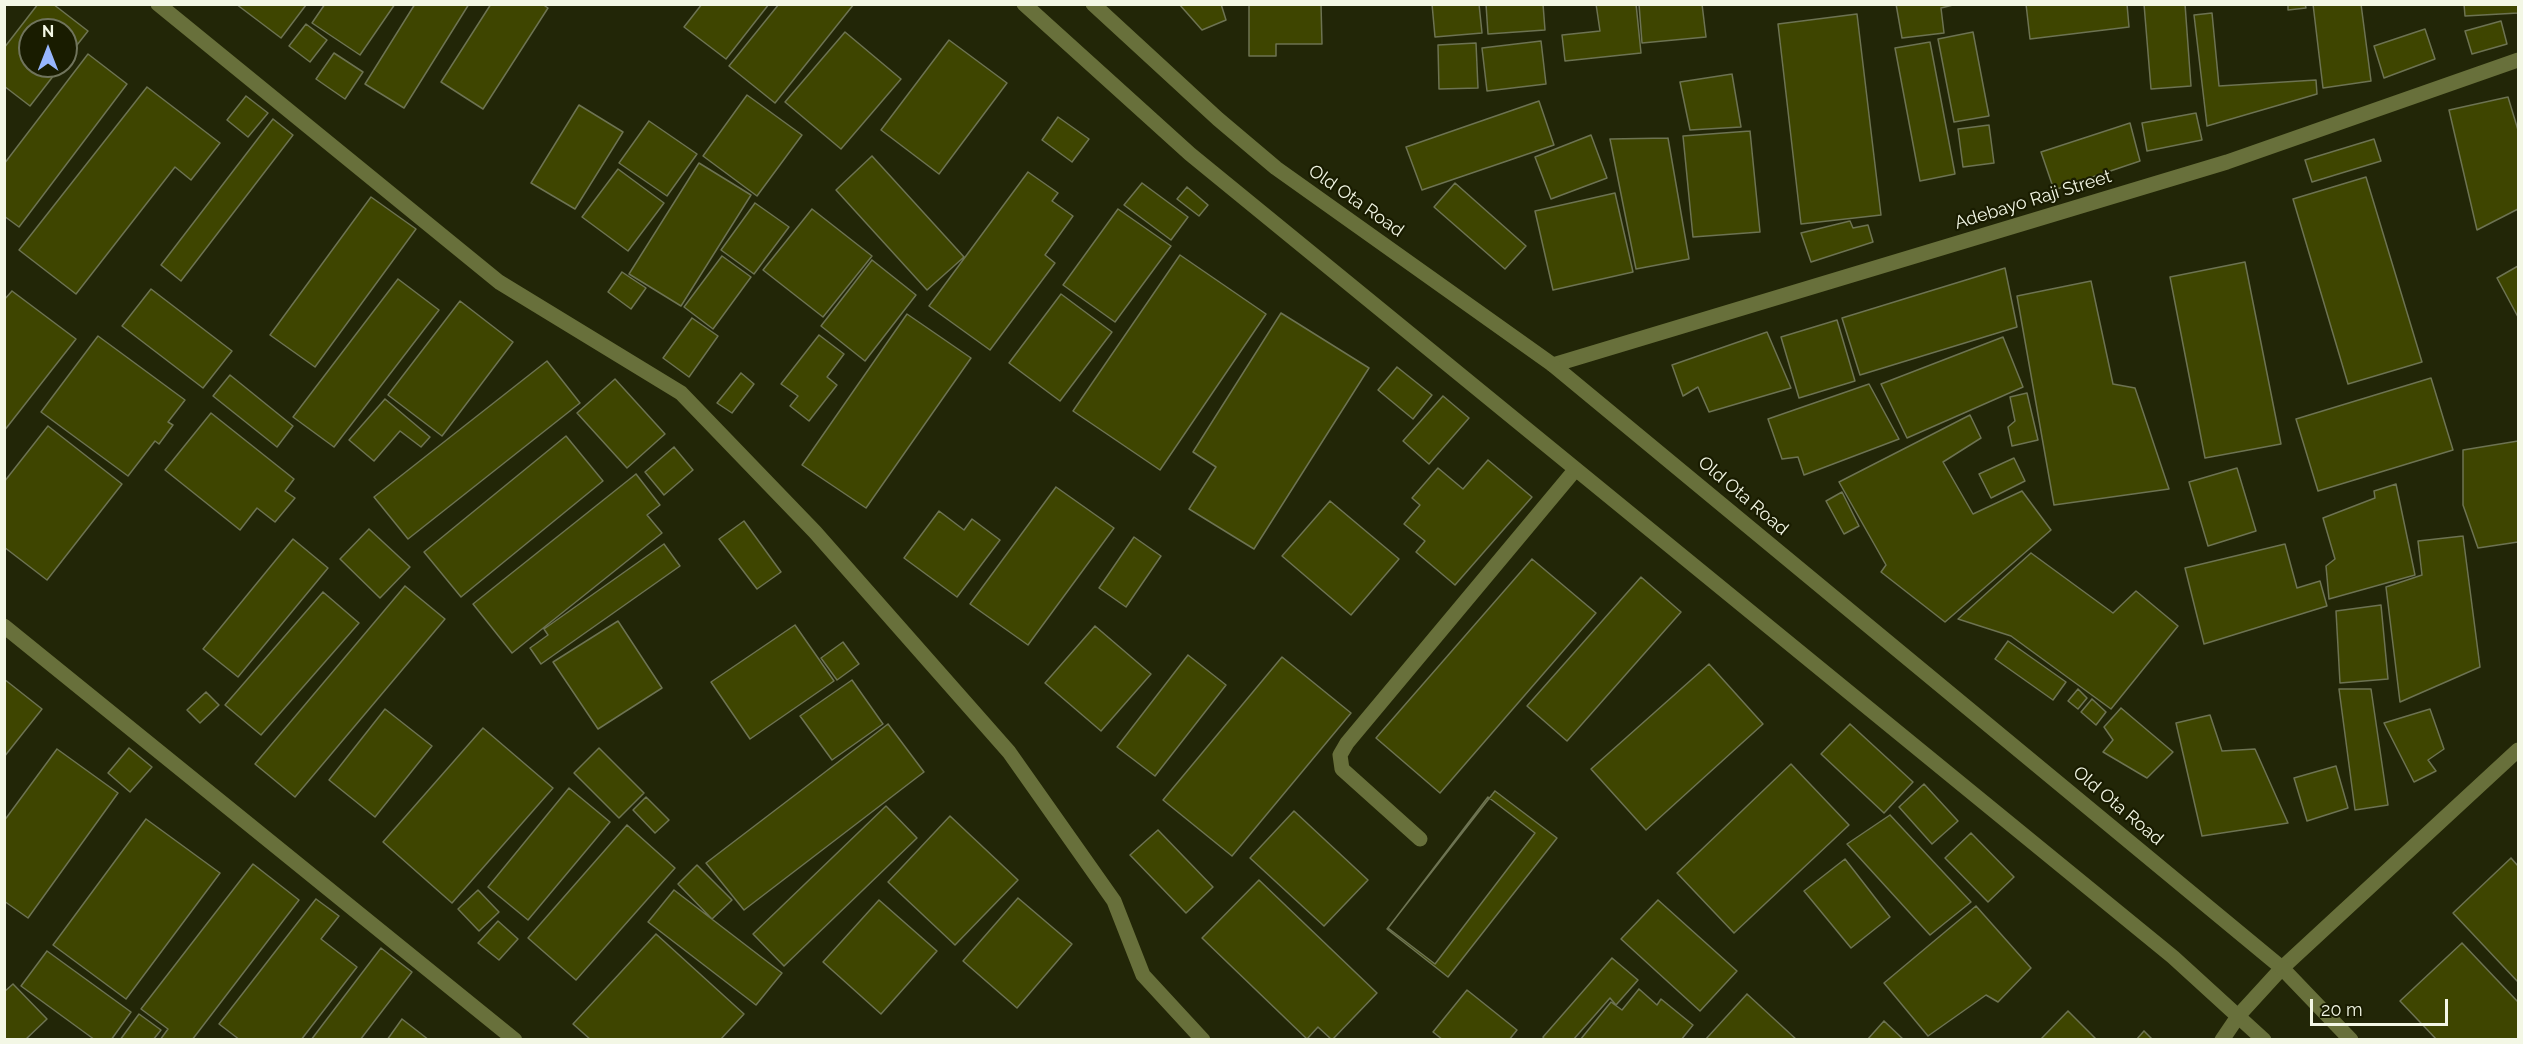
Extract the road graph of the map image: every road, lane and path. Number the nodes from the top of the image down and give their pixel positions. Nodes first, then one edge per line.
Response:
1 (158, 4) edge
2 (1024, 4) edge
3 (1093, 4) edge
4 (2518, 60) edge
5 (1553, 364) junction
6 (1575, 470) junction
7 (4, 626) edge
8 (2518, 750) edge
9 (1420, 839) dead end
10 (2282, 968) junction
11 (2239, 1015) junction
12 (515, 1040) edge
13 (1203, 1040) edge
14 (2222, 1040) edge
15 (2264, 1040) edge
16 (2351, 1040) edge

1 - 13 street
2 - 6 street
3 - 5 street, Old Ota Road
4 - 5 street, Adebayo Raji Street
5 - 10 street, Old Ota Road
6 - 9 street
6 - 11 street
7 - 12 street
8 - 10 street
10 - 11 street
10 - 16 street, Old Ota Road
11 - 14 street
11 - 15 street

